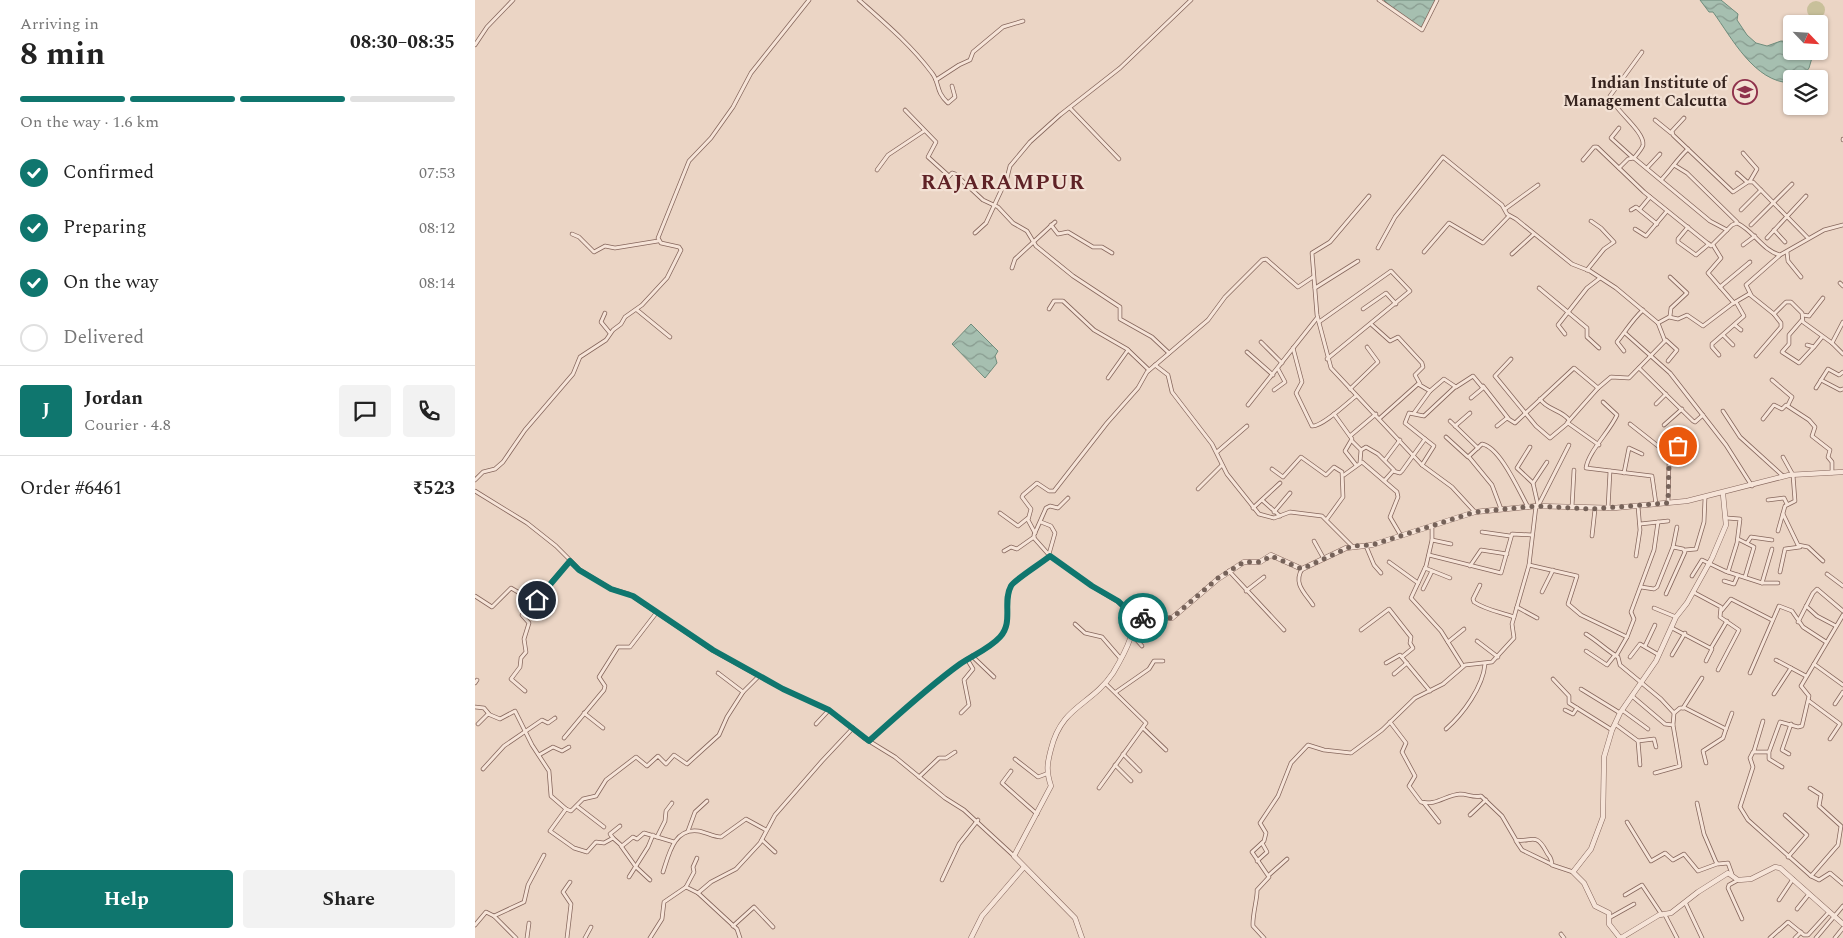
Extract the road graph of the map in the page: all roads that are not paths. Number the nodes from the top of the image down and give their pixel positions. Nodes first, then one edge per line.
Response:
1 (513, 0) edge
2 (809, 0) edge
3 (859, 0) edge
4 (1191, 0) edge
5 (1379, 0) edge
6 (1437, 0) edge
7 (1023, 21) dead end
8 (475, 45) edge
9 (1642, 52) dead end
10 (936, 80) junction
11 (952, 86) dead end
12 (1070, 108) junction
13 (905, 110) dead end
14 (1684, 118) dead end
15 (1655, 120) dead end
16 (1619, 128) dead end
17 (924, 131) junction
18 (1672, 134) junction
19 (1688, 149) junction
20 (1743, 153) dead end
21 (1660, 154) dead end
22 (1633, 158) junction
23 (1119, 159) dead end
24 (1583, 160) dead end
25 (1674, 165) junction
26 (1619, 168) junction
27 (1647, 168) junction
28 (877, 170) dead end
29 (1737, 173) dead end
30 (949, 176) junction
31 (1661, 180) junction
32 (1748, 181) junction
33 (1538, 184) dead end
34 (1792, 184) dead end
35 (941, 185) dead end
36 (1761, 190) junction
37 (1369, 196) dead end
38 (1806, 196) dead end
39 (1651, 197) junction
40 (1773, 202) junction
41 (994, 205) junction
42 (1505, 209) junction
43 (1640, 209) junction
44 (1631, 210) dead end
45 (1741, 210) dead end
46 (1667, 211) junction
47 (1509, 216) junction
48 (1787, 217) junction
49 (1591, 221) dead end
50 (1055, 222) dead end
51 (1737, 223) junction
52 (1657, 224) junction
53 (1051, 225) junction
54 (1751, 225) dead end
55 (1843, 225) edge
56 (1688, 227) junction
57 (1635, 229) dead end
58 (1727, 230) junction
59 (1774, 230) junction
60 (975, 233) dead end
61 (572, 234) dead end
62 (1534, 234) junction
63 (1755, 236) junction
64 (1767, 238) dead end
65 (1808, 238) junction
66 (658, 241) junction
67 (1033, 242) junction
68 (1785, 242) dead end
69 (1711, 245) junction
70 (1743, 245) dead end
71 (1378, 248) dead end
72 (1424, 252) dead end
73 (1787, 252) junction
74 (1112, 253) dead end
75 (1512, 254) dead end
76 (1780, 256) junction
77 (1359, 261) dead end
78 (1750, 262) dead end
79 (1012, 268) dead end
80 (1587, 270) junction
81 (1313, 277) junction
82 (1669, 277) dead end
83 (1801, 277) dead end
84 (1600, 278) junction
85 (1720, 287) junction
86 (1315, 288) junction
87 (1539, 288) dead end
88 (1751, 295) junction
89 (1823, 298) dead end
90 (1735, 303) junction
91 (1396, 304) junction
92 (1363, 309) dead end
93 (636, 310) junction
94 (1049, 310) dead end
95 (1643, 310) junction
96 (1568, 312) junction
97 (605, 313) dead end
98 (1774, 314) junction
99 (1670, 316) junction
100 (1803, 317) junction
101 (1318, 318) junction
102 (1319, 322) junction
103 (1843, 322) edge
104 (1657, 323) junction
105 (1371, 325) junction
106 (1735, 325) junction
107 (1741, 330) dead end
108 (610, 333) junction
109 (1625, 333) junction
110 (1565, 334) dead end
111 (1723, 335) junction
112 (670, 337) dead end
113 (1822, 337) junction
114 (1666, 340) junction
115 (1261, 342) dead end
116 (1832, 343) junction
117 (1733, 345) dead end
118 (1807, 345) dead end
119 (1367, 347) dead end
120 (1293, 348) junction
121 (1599, 348) dead end
122 (1813, 348) junction
123 (1128, 350) junction
124 (1623, 351) dead end
125 (1169, 352) junction
126 (1247, 352) dead end
127 (1843, 354) edge
128 (1719, 355) dead end
129 (1651, 356) junction
130 (1756, 356) dead end
131 (1327, 359) junction
132 (1511, 359) dead end
133 (1668, 361) dead end
134 (1282, 363) junction
135 (1157, 367) junction
136 (1639, 368) junction
137 (1278, 369) junction
138 (1149, 370) junction
139 (1843, 372) edge
140 (1273, 375) junction
141 (1108, 378) dead end
142 (1772, 380) dead end
143 (1821, 380) junction
144 (1420, 385) junction
145 (1483, 386) junction
146 (1455, 387) junction
147 (1598, 388) junction
148 (1816, 388) dead end
149 (1350, 389) junction
150 (1843, 389) edge
151 (1274, 390) dead end
152 (1430, 391) junction
153 (1666, 394) junction
154 (1356, 396) junction
155 (1471, 398) dead end
156 (1540, 399) junction
157 (1603, 402) dead end
158 (1657, 404) dead end
159 (1788, 405) junction
160 (1247, 406) dead end
161 (1682, 409) junction
162 (1723, 412) dead end
163 (1414, 413) junction
164 (1470, 413) dead end
165 (1525, 413) junction
166 (1334, 414) junction
167 (1376, 414) junction
168 (1703, 415) junction
169 (1380, 418) junction
170 (1508, 418) junction
171 (1763, 419) dead end
172 (1450, 421) dead end
173 (1568, 421) junction
174 (1630, 424) dead end
175 (1664, 425) dead end
176 (1247, 426) dead end
177 (1455, 426) junction
178 (1497, 426) dead end
179 (1683, 435) dead end
180 (1350, 436) junction
181 (1446, 437) dead end
182 (1400, 440) junction
183 (1425, 440) junction
184 (1352, 441) junction
185 (1599, 444) junction
186 (1569, 445) dead end
187 (1529, 447) dead end
188 (1478, 448) junction
189 (1361, 450) junction
190 (1674, 451) junction
191 (1217, 452) junction
192 (1642, 454) dead end
193 (1414, 456) junction
194 (1469, 457) junction
195 (1783, 458) dead end
196 (1385, 460) junction
197 (1361, 462) junction
198 (1547, 462) dead end
199 (1356, 465) junction
200 (1422, 465) junction
201 (1220, 466) junction
202 (1272, 469) dead end
203 (1574, 470) dead end
204 (1395, 471) junction
205 (1610, 471) junction
206 (1843, 472) edge
207 (1624, 473) junction
208 (1832, 474) junction
209 (1344, 475) junction
210 (1793, 475) junction
211 (1783, 476) junction
212 (475, 480) edge
213 (1385, 480) junction
214 (1280, 483) dead end
215 (1533, 483) junction
216 (1752, 486) junction
217 (475, 490) edge
218 (1198, 490) dead end
219 (1290, 493) dead end
220 (1723, 494) junction
221 (1068, 498) dead end
222 (1705, 498) junction
223 (1262, 500) junction
224 (1767, 500) dead end
225 (1668, 503) junction
226 (1656, 504) junction
227 (1787, 504) junction
228 (1528, 506) junction
229 (1537, 506) junction
230 (1638, 506) junction
231 (1572, 507) junction
232 (1253, 508) junction
233 (1501, 509) junction
234 (1595, 509) junction
235 (1608, 509) junction
236 (1274, 512) junction
237 (1475, 512) junction
238 (1000, 513) dead end
239 (1782, 513) junction
240 (1280, 516) junction
241 (1027, 518) junction
242 (1727, 518) junction
243 (1327, 519) junction
244 (1668, 521) dead end
245 (1041, 522) junction
246 (1658, 522) junction
247 (1640, 524) junction
248 (1432, 527) junction
249 (1677, 527) dead end
250 (1778, 531) dead end
251 (1482, 532) dead end
252 (1400, 534) junction
253 (1034, 535) junction
254 (1532, 535) junction
255 (1511, 536) junction
256 (1592, 536) dead end
257 (1738, 539) junction
258 (1314, 540) dead end
259 (1432, 540) junction
260 (1772, 540) dead end
261 (1747, 543) junction
262 (1451, 544) dead end
263 (1352, 546) junction
264 (1367, 546) junction
265 (1673, 547) junction
266 (1801, 547) junction
267 (1772, 549) dead end
268 (1685, 550) junction
269 (1004, 551) dead end
270 (1507, 554) junction
271 (1049, 555) junction
272 (1429, 555) junction
273 (1635, 556) dead end
274 (1324, 559) junction
275 (570, 561) junction
276 (1823, 561) dead end
277 (1389, 562) dead end
278 (1710, 562) junction
279 (1529, 565) junction
280 (1470, 566) junction
281 (1425, 568) junction
282 (1302, 569) junction
283 (1553, 570) junction
284 (1229, 571) junction
285 (1432, 571) junction
286 (1729, 572) junction
287 (1780, 572) dead end
288 (1381, 574) dead end
289 (1827, 574) dead end
290 (1738, 575) junction
291 (1692, 576) dead end
292 (1264, 577) dead end
293 (1745, 577) junction
294 (1450, 578) dead end
295 (1724, 581) dead end
296 (1418, 583) junction
297 (1762, 583) junction
298 (1778, 583) dead end
299 (1480, 585) dead end
300 (1843, 586) edge
301 (1641, 587) junction
302 (1423, 589) dead end
303 (1246, 590) junction
304 (1542, 592) dead end
305 (1693, 592) junction
306 (1666, 594) dead end
307 (475, 596) edge
308 (1313, 604) dead end
309 (528, 606) junction
310 (1806, 606) junction
311 (1517, 607) junction
312 (1654, 608) dead end
313 (1722, 611) junction
314 (1843, 611) edge
315 (657, 612) junction
316 (1843, 615) edge
317 (1514, 617) junction
318 (1676, 617) junction
319 (1537, 618) dead end
320 (1138, 620) junction
321 (1772, 620) junction
322 (1727, 621) junction
323 (1798, 622) junction
324 (1075, 624) dead end
325 (1655, 625) dead end
326 (1836, 626) junction
327 (1672, 628) junction
328 (1464, 629) dead end
329 (1284, 630) dead end
330 (1361, 630) dead end
331 (1131, 634) junction
332 (1586, 634) dead end
333 (1685, 634) junction
334 (1627, 638) junction
335 (1477, 641) dead end
336 (1448, 642) junction
337 (1826, 642) junction
338 (1142, 646) dead end
339 (1645, 646) junction
340 (1711, 648) junction
341 (1586, 651) dead end
342 (1615, 655) junction
343 (1659, 655) junction
344 (1672, 655) dead end
345 (972, 656) junction
346 (1402, 657) junction
347 (1498, 657) junction
348 (1630, 657) dead end
349 (967, 659) junction
350 (1121, 659) junction
351 (1776, 660) dead end
352 (1706, 661) dead end
353 (1163, 662) dead end
354 (1386, 663) dead end
355 (1407, 663) junction
356 (1485, 664) junction
357 (1814, 664) junction
358 (1463, 666) junction
359 (1791, 668) junction
360 (1718, 670) dead end
361 (718, 673) dead end
362 (1394, 674) dead end
363 (1750, 674) dead end
364 (759, 676) junction
365 (1806, 676) junction
366 (994, 677) dead end
367 (1702, 678) dead end
368 (1553, 679) dead end
369 (1105, 683) junction
370 (1642, 683) junction
371 (1843, 684) edge
372 (1581, 689) dead end
373 (1431, 690) junction
374 (525, 691) dead end
375 (743, 692) junction
376 (1116, 692) junction
377 (1843, 693) edge
378 (1774, 694) dead end
379 (1632, 696) junction
380 (1809, 701) junction
381 (1835, 704) dead end
382 (475, 707) edge
383 (1577, 708) junction
384 (1683, 708) junction
385 (829, 710) junction
386 (1565, 710) dead end
387 (1621, 712) junction
388 (584, 713) junction
389 (961, 713) dead end
390 (1674, 713) junction
391 (1732, 713) dead end
392 (489, 714) junction
393 (555, 718) dead end
394 (1763, 721) dead end
395 (1390, 722) junction
396 (478, 724) dead end
397 (815, 724) dead end
398 (1615, 724) junction
399 (1791, 724) junction
400 (1673, 725) junction
401 (603, 728) dead end
402 (853, 728) junction
403 (1143, 728) junction
404 (1446, 729) dead end
405 (1648, 729) dead end
406 (1727, 729) junction
407 (1612, 730) junction
408 (526, 731) junction
409 (565, 738) dead end
410 (1830, 740) dead end
411 (869, 741) junction
412 (1638, 741) junction
413 (569, 747) dead end
414 (1656, 748) dead end
415 (1166, 750) dead end
416 (955, 752) dead end
417 (1753, 752) junction
418 (1769, 752) junction
419 (1123, 754) junction
420 (1789, 754) dead end
421 (539, 755) junction
422 (1015, 759) dead end
423 (1706, 763) dead end
424 (1115, 765) junction
425 (1640, 765) dead end
426 (1782, 767) dead end
427 (483, 768) dead end
428 (1011, 771) dead end
429 (1140, 771) dead end
430 (1655, 773) dead end
431 (1047, 774) junction
432 (919, 777) junction
433 (1131, 781) dead end
434 (1099, 788) dead end
435 (1810, 788) dead end
436 (707, 800) dead end
437 (1486, 800) junction
438 (672, 803) dead end
439 (1424, 803) junction
440 (1697, 803) dead end
441 (577, 806) junction
442 (567, 809) junction
443 (1037, 814) junction
444 (1469, 815) dead end
445 (1785, 815) dead end
446 (978, 820) junction
447 (1439, 822) dead end
448 (1627, 822) dead end
449 (620, 826) dead end
450 (604, 827) dead end
451 (766, 830) junction
452 (687, 831) junction
453 (655, 836) junction
454 (613, 838) junction
455 (762, 840) junction
456 (1516, 840) junction
457 (674, 842) junction
458 (1262, 844) junction
459 (621, 846) junction
460 (775, 852) dead end
461 (544, 855) dead end
462 (1014, 856) junction
463 (1788, 857) junction
464 (697, 858) dead end
465 (1287, 859) dead end
466 (1257, 860) junction
467 (1551, 864) junction
468 (1717, 864) junction
469 (636, 867) junction
470 (1025, 867) junction
471 (663, 872) dead end
472 (1573, 872) junction
473 (1732, 874) junction
474 (1269, 875) junction
475 (629, 876) dead end
476 (1812, 877) junction
477 (1793, 879) junction
478 (650, 880) dead end
479 (942, 880) dead end
480 (1738, 880) junction
481 (570, 882) dead end
482 (1843, 884) edge
483 (686, 887) junction
484 (698, 893) junction
485 (1809, 894) junction
486 (1625, 896) dead end
487 (1779, 900) dead end
488 (1685, 902) junction
489 (1634, 904) dead end
490 (1843, 906) edge
491 (1797, 909) dead end
492 (1829, 912) junction
493 (1663, 915) junction
494 (494, 916) junction
495 (1834, 916) junction
496 (1609, 918) junction
497 (1742, 919) dead end
498 (529, 923) dead end
499 (1843, 924) edge
500 (475, 925) edge
501 (733, 926) junction
502 (591, 927) dead end
503 (773, 927) dead end
504 (1843, 928) edge
505 (1801, 932) junction
506 (516, 938) edge
507 (527, 938) edge
508 (567, 938) edge
509 (585, 938) edge
510 (651, 938) edge
511 (739, 938) edge
512 (971, 938) edge
513 (1082, 938) edge
514 (1264, 938) edge
515 (1621, 938) edge
516 (1677, 938) edge
517 (1702, 938) edge
518 (1770, 938) edge
519 (1795, 938) edge
520 (1816, 938) edge
521 (1835, 938) edge

1 - 8 street
2 - 66 street
3 - 10 street
4 - 12 street
5 - 6 street
7 - 10 street
9 - 22 street
10 - 11 street
12 - 23 street
12 - 41 street
13 - 17 street
14 - 18 street
15 - 18 street
16 - 22 street
17 - 28 street
17 - 30 street
18 - 19 street
19 - 25 street
19 - 32 street
20 - 32 street
21 - 27 street
22 - 26 street
22 - 27 street
24 - 26 street
25 - 31 street
25 - 51 street
26 - 39 street
27 - 31 street
29 - 32 street
30 - 35 street
30 - 41 street
31 - 58 street
32 - 36 street
33 - 42 street
34 - 40 street
36 - 40 street
36 - 45 street
37 - 81 street
38 - 48 street
39 - 43 street
39 - 46 street
40 - 48 street
40 - 54 street
41 - 60 street
41 - 67 street
42 - 47 street
42 - 71 street
43 - 44 street
43 - 52 street
46 - 52 street
46 - 56 street
47 - 62 street
47 - 72 street
48 - 59 street
48 - 65 street
49 - 80 street
50 - 53 street
51 - 58 street
51 - 63 street
52 - 57 street
53 - 67 street
53 - 74 street
55 - 65 street
56 - 69 street
56 - 69 street
58 - 69 street
59 - 64 street
59 - 68 street
61 - 66 street
62 - 75 street
62 - 80 street
63 - 70 street
63 - 76 street
65 - 73 street
66 - 93 street
67 - 79 street
67 - 125 street
69 - 85 street
73 - 76 street
73 - 83 street
76 - 88 street
77 - 86 street
78 - 85 street
80 - 84 street
81 - 86 street
81 - 125 street
82 - 99 street
84 - 95 street
84 - 96 street
85 - 90 street
86 - 101 street
87 - 96 street
88 - 90 street
88 - 98 street
89 - 100 street
90 - 99 street
90 - 106 street
91 - 92 street
91 - 102 street
91 - 105 street
93 - 108 street
93 - 112 street
94 - 123 street
95 - 104 street
95 - 109 street
96 - 110 street
96 - 121 street
97 - 108 street
98 - 100 street
98 - 130 street
99 - 104 street
100 - 113 street
100 - 122 street
101 - 102 street
101 - 120 street
102 - 131 street
103 - 116 street
104 - 114 street
105 - 131 street
105 - 144 street
106 - 107 street
106 - 111 street
108 - 212 street
109 - 124 street
109 - 129 street
111 - 117 street
111 - 128 street
113 - 116 street
113 - 122 street
114 - 129 street
114 - 133 street
115 - 134 street
116 - 127 street
118 - 122 street
119 - 149 street
120 - 134 street
120 - 166 street
123 - 138 street
123 - 141 street
125 - 135 street
126 - 140 street
129 - 136 street
129 - 168 street
131 - 149 street
132 - 165 street
134 - 137 street
135 - 138 street
135 - 191 street
136 - 147 street
136 - 153 street
137 - 140 street
137 - 151 street
138 - 241 street
139 - 143 street
140 - 160 street
142 - 159 street
143 - 148 street
143 - 150 street
144 - 152 street
144 - 169 street
145 - 146 street
145 - 155 street
145 - 170 street
146 - 152 street
146 - 163 street
147 - 156 street
147 - 173 street
149 - 154 street
152 - 163 street
153 - 158 street
153 - 161 street
154 - 166 street
154 - 167 street
156 - 165 street
156 - 173 street
157 - 185 street
159 - 171 street
159 - 208 street
161 - 168 street
161 - 175 street
162 - 211 street
163 - 183 street
164 - 177 street
165 - 170 street
165 - 173 street
166 - 180 street
167 - 169 street
167 - 180 street
168 - 216 street
169 - 182 street
170 - 178 street
172 - 177 street
173 - 185 street
174 - 190 street
176 - 191 street
177 - 188 street
179 - 190 street
180 - 184 street
181 - 194 street
182 - 193 street
182 - 196 street
183 - 193 street
183 - 200 street
184 - 189 street
184 - 199 street
185 - 205 street
186 - 229 street
187 - 215 street
188 - 194 street
188 - 228 street
189 - 196 street
189 - 197 street
190 - 225 street
191 - 201 street
192 - 207 street
193 - 200 street
193 - 204 street
194 - 233 street
195 - 210 street
196 - 204 street
197 - 199 street
197 - 213 street
198 - 215 street
199 - 209 street
200 - 237 street
201 - 218 street
201 - 232 street
202 - 209 street
203 - 231 street
204 - 213 street
205 - 207 street
205 - 235 street
206 - 208 street
207 - 226 street
208 - 210 street
209 - 243 street
210 - 211 street
210 - 227 street
211 - 216 street
213 - 252 street
214 - 223 street
215 - 229 street
216 - 220 street
217 - 275 street
219 - 236 street
220 - 222 street
220 - 242 street
221 - 245 street
222 - 225 street
222 - 268 street
223 - 232 street
223 - 236 street
224 - 227 street
225 - 226 street
226 - 230 street
227 - 239 street
228 - 229 street
228 - 233 street
229 - 231 street
229 - 254 street
230 - 235 street
230 - 247 street
231 - 234 street
232 - 240 street
233 - 237 street
234 - 235 street
234 - 256 street
236 - 240 street
237 - 248 street
238 - 241 street
239 - 250 street
239 - 266 street
240 - 243 street
241 - 253 street
242 - 257 street
242 - 278 street
243 - 263 street
244 - 246 street
245 - 253 street
245 - 271 street
246 - 247 street
246 - 301 street
247 - 273 street
248 - 252 street
248 - 259 street
249 - 265 street
251 - 255 street
252 - 264 street
253 - 269 street
253 - 271 street
254 - 255 street
254 - 279 street
255 - 270 street
257 - 261 street
257 - 286 street
258 - 274 street
259 - 262 street
259 - 272 street
260 - 261 street
261 - 293 street
263 - 264 street
263 - 274 street
264 - 288 street
265 - 268 street
265 - 301 street
266 - 276 street
266 - 287 street
267 - 297 street
268 - 306 street
270 - 280 street
270 - 280 street
271 - 320 street
271 - 345 street
272 - 280 street
272 - 281 street
274 - 282 street
275 - 309 street
275 - 315 street
277 - 296 street
278 - 286 street
278 - 291 street
278 - 305 street
279 - 283 street
279 - 311 street
281 - 285 street
281 - 296 street
282 - 284 street
282 - 308 street
283 - 304 street
283 - 334 street
284 - 303 street
284 - 320 street
285 - 294 street
285 - 302 street
286 - 290 street
289 - 300 street
290 - 293 street
290 - 295 street
292 - 303 street
293 - 297 street
296 - 336 street
297 - 298 street
299 - 317 street
301 - 334 street
303 - 329 street
305 - 313 street
305 - 318 street
307 - 309 street
309 - 374 street
310 - 314 street
310 - 323 street
310 - 326 street
311 - 317 street
311 - 319 street
312 - 318 street
313 - 321 street
313 - 322 street
315 - 364 street
315 - 388 street
316 - 326 street
317 - 347 street
318 - 327 street
320 - 331 street
321 - 323 street
321 - 363 street
322 - 340 street
322 - 360 street
323 - 337 street
324 - 350 street
325 - 339 street
326 - 337 street
327 - 333 street
327 - 343 street
328 - 336 street
330 - 346 street
331 - 338 street
331 - 350 street
332 - 342 street
333 - 340 street
333 - 344 street
334 - 342 street
335 - 347 street
336 - 358 street
337 - 357 street
339 - 343 street
339 - 348 street
340 - 352 street
341 - 342 street
342 - 370 street
343 - 370 street
345 - 349 street
345 - 366 street
346 - 354 street
346 - 355 street
347 - 356 street
349 - 389 street
349 - 411 street
350 - 369 street
351 - 359 street
353 - 376 street
355 - 362 street
355 - 373 street
356 - 358 street
356 - 404 street
357 - 365 street
357 - 371 street
358 - 373 street
359 - 365 street
359 - 378 street
361 - 375 street
364 - 375 street
364 - 385 street
365 - 380 street
367 - 384 street
368 - 383 street
369 - 376 street
369 - 431 street
370 - 379 street
370 - 390 street
372 - 387 street
373 - 395 street
375 - 441 street
376 - 403 street
377 - 381 street
379 - 387 street
379 - 400 street
380 - 399 street
380 - 410 street
382 - 392 street
383 - 386 street
383 - 407 street
384 - 390 street
384 - 406 street
385 - 397 street
385 - 402 street
387 - 398 street
387 - 405 street
388 - 401 street
388 - 409 street
390 - 400 street
391 - 406 street
392 - 396 street
392 - 408 street
393 - 408 street
394 - 417 street
395 - 439 street
395 - 458 street
398 - 407 street
398 - 412 street
399 - 418 street
399 - 420 street
400 - 430 street
402 - 411 street
402 - 451 street
403 - 415 street
403 - 419 street
406 - 423 street
407 - 472 street
408 - 421 street
408 - 427 street
411 - 432 street
412 - 414 street
412 - 425 street
413 - 421 street
416 - 432 street
417 - 418 street
417 - 463 street
418 - 426 street
419 - 424 street
419 - 429 street
421 - 442 street
422 - 431 street
424 - 433 street
424 - 434 street
428 - 443 street
431 - 443 street
432 - 446 street
435 - 476 street
436 - 452 street
437 - 439 street
437 - 444 street
437 - 456 street
438 - 453 street
439 - 447 street
440 - 468 street
441 - 442 street
441 - 450 street
442 - 454 street
443 - 462 street
445 - 463 street
446 - 462 street
446 - 479 street
448 - 468 street
449 - 454 street
451 - 452 street
451 - 455 street
452 - 457 street
453 - 457 street
453 - 459 street
453 - 469 street
454 - 459 street
455 - 460 street
455 - 484 street
456 - 467 street
456 - 467 street
457 - 471 street
458 - 466 street
458 - 466 street
459 - 469 street
461 - 494 street
462 - 470 street
463 - 476 street
464 - 483 street
465 - 474 street
466 - 474 street
467 - 472 street
468 - 473 street
469 - 475 street
469 - 478 street
470 - 512 street
470 - 513 street
472 - 496 street
473 - 480 street
473 - 488 street
474 - 514 street
476 - 482 street
477 - 480 street
477 - 485 street
477 - 487 street
480 - 497 street
481 - 508 street
483 - 484 street
483 - 510 street
484 - 501 street
485 - 491 street
485 - 492 street
486 - 493 street
488 - 493 street
488 - 517 street
489 - 496 street
490 - 495 street
492 - 495 street
492 - 505 street
493 - 515 street
493 - 516 street
494 - 500 street
494 - 506 street
495 - 499 street
495 - 520 street
496 - 515 street
498 - 507 street
501 - 503 street
501 - 511 street
502 - 509 street
504 - 521 street
505 - 518 street
505 - 519 street

